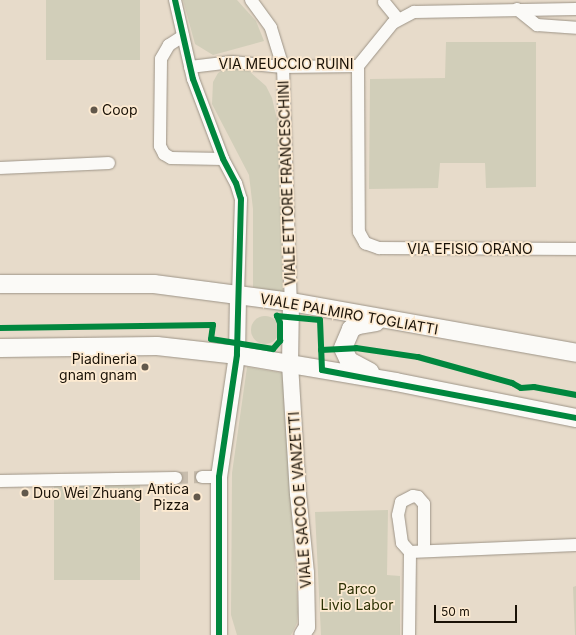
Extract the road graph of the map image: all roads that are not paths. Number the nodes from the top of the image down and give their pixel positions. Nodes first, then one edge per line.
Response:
1 (175, 0) edge
2 (251, 0) edge
3 (384, 2) dead end
4 (517, 9) junction
5 (576, 9) edge
6 (398, 19) junction
7 (576, 28) edge
8 (183, 36) junction
9 (358, 66) junction
10 (190, 67) junction
11 (283, 67) junction
12 (223, 159) junction
13 (109, 163) dead end
14 (0, 168) edge
15 (576, 249) edge
16 (0, 284) edge
17 (238, 296) junction
18 (291, 302) junction
19 (385, 321) junction
20 (0, 348) edge
21 (576, 353) edge
22 (237, 355) junction
23 (290, 364) junction
24 (396, 382) junction
25 (576, 418) edge
26 (202, 477) tunnel mouth
27 (219, 477) junction
28 (176, 478) tunnel mouth
29 (0, 481) edge
30 (576, 545) edge
31 (424, 551) junction
32 (410, 552) junction
33 (307, 632) edge
34 (218, 635) edge
35 (409, 635) edge

1 - 8 street
2 - 11 street, VIALE ETTORE FRANCESCHINI
3 - 6 street
4 - 5 street
4 - 6 street
4 - 7 street
6 - 9 street, VIA MEUCCIO RUINI
8 - 10 street
8 - 12 street
9 - 11 street, VIA MEUCCIO RUINI
9 - 15 street, VIA EFISIO ORANO
10 - 11 street, VIA MEUCCIO RUINI
10 - 12 street
11 - 18 street, VIALE ETTORE FRANCESCHINI
12 - 17 street
13 - 14 street
16 - 17 main road, VIALE PALMIRO TOGLIATTI
17 - 18 main road, VIALE PALMIRO TOGLIATTI
17 - 22 street
18 - 19 main road, VIALE PALMIRO TOGLIATTI
18 - 23 street, VIALE SACCO E VANZETTI
19 - 21 main road, VIALE PALMIRO TOGLIATTI
19 - 24 main road
20 - 22 main road
22 - 23 main road
22 - 27 street
23 - 24 main road
23 - 33 street, VIALE SACCO E VANZETTI
24 - 25 main road
26 - 27 street
27 - 34 street
28 - 29 street
30 - 31 street
31 - 32 street
31 - 32 street
32 - 35 street

